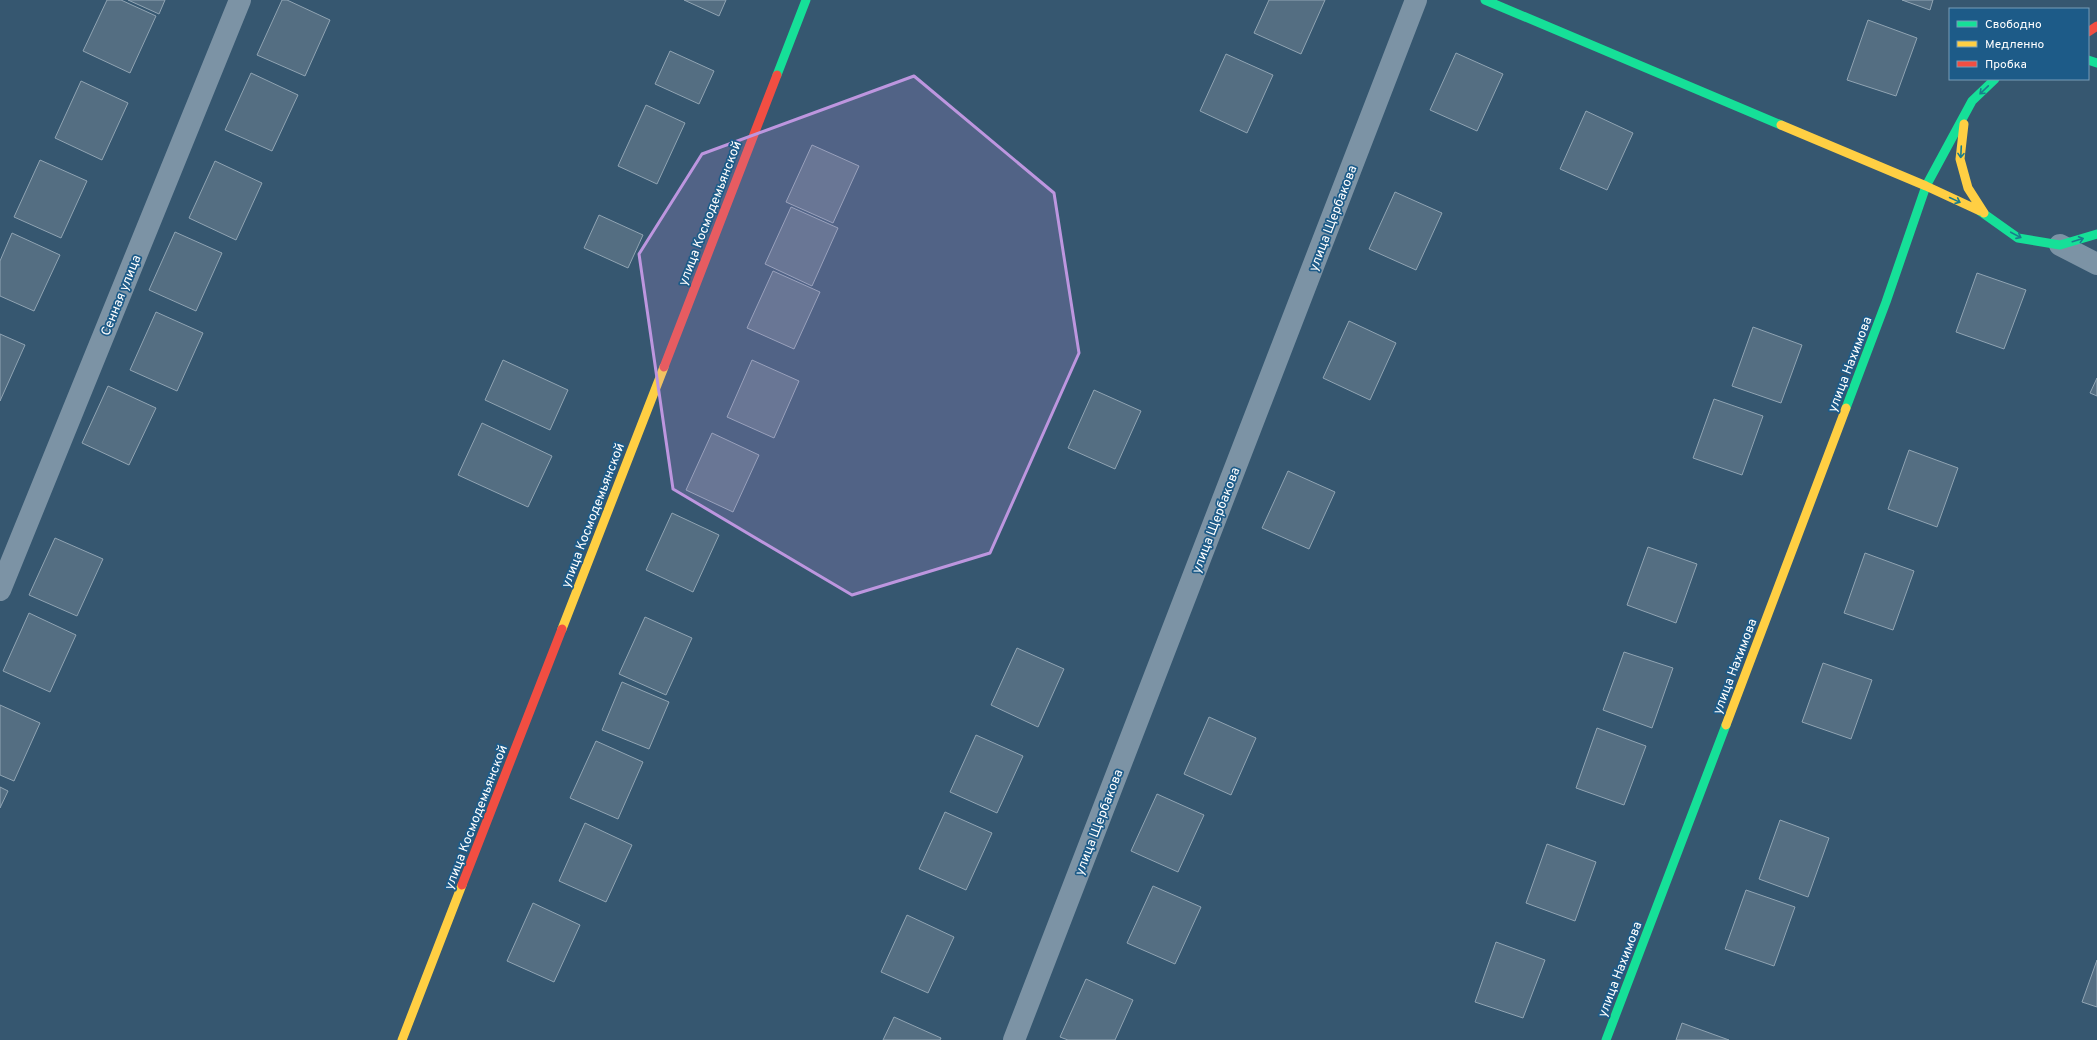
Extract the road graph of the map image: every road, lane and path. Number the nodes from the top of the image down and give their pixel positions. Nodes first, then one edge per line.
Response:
1 (240, 0) edge
2 (806, 0) edge
3 (1416, 0) edge
4 (1485, 0) edge
5 (1994, 80) edge
6 (1972, 101) junction
7 (1926, 186) junction
8 (1984, 213) junction
9 (2097, 234) edge
10 (2060, 245) junction
11 (2097, 264) edge
12 (0, 590) edge
13 (402, 1040) edge
14 (1014, 1040) edge
15 (1606, 1040) edge

1 - 12 street, Сенная улица
2 - 13 street, улица Космодемьянской
3 - 14 street, улица Щербакова
4 - 7 street
5 -> 6 street
6 - 7 street, улица Нахимова
6 -> 8 street
7 -> 8 street
7 - 15 street, улица Нахимова
8 -> 10 street
10 -> 9 street
10 - 11 street

